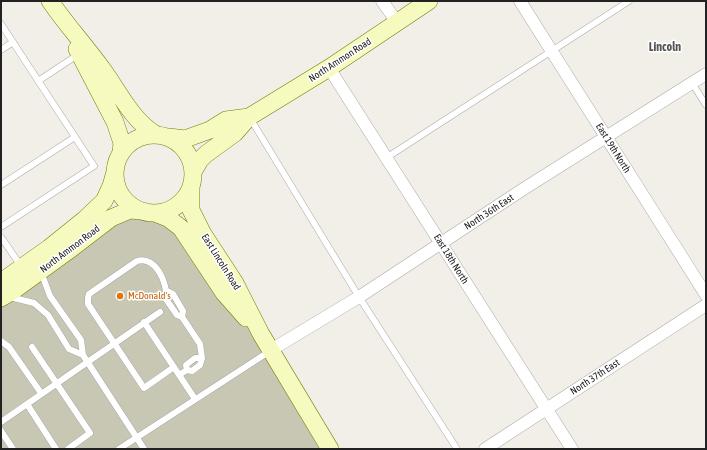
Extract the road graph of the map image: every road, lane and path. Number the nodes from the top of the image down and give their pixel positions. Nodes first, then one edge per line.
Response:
1 (50, 1) edge
2 (382, 1) edge
3 (429, 1) edge
4 (520, 1) edge
5 (629, 1) edge
6 (397, 22) junction
7 (65, 23) junction
8 (1, 24) edge
9 (13, 42) junction
10 (1, 50) edge
11 (552, 51) junction
12 (80, 54) junction
13 (329, 68) junction
14 (706, 74) edge
15 (38, 81) junction
16 (692, 83) junction
17 (706, 105) edge
18 (249, 117) junction
19 (162, 136) junction
20 (75, 137) junction
21 (606, 137) junction
22 (386, 158) junction
23 (119, 160) junction
24 (192, 180) junction
25 (1, 185) edge
26 (149, 212) junction
27 (1, 227) edge
28 (1, 236) edge
29 (441, 243) junction
30 (22, 268) junction
31 (41, 271) junction
32 (2, 292) edge
33 (706, 295) edge
34 (359, 297) junction
35 (706, 305) edge
36 (160, 312) dead end
37 (144, 322) junction
38 (261, 334) junction
39 (1, 341) edge
40 (114, 343) junction
41 (32, 347) dead end
42 (271, 350) junction
43 (83, 355) junction
44 (87, 361) junction
45 (174, 367) junction
46 (179, 375) junction
47 (56, 383) junction
48 (41, 394) junction
49 (195, 399) junction
50 (27, 404) junction
51 (546, 408) junction
52 (1, 422) edge
53 (1, 430) edge
54 (137, 437) junction
55 (13, 449) edge
56 (56, 449) edge
57 (68, 449) edge
58 (119, 449) edge
59 (144, 449) edge
60 (330, 449) edge
61 (457, 449) edge
62 (485, 449) edge
63 (572, 449) edge

1 - 7 main road
2 - 6 street
3 - 6 main road, North Ammon Road
4 - 11 street, East 19th North
5 - 11 lane
6 - 13 main road, North Ammon Road
7 - 12 main road
7 - 19 main road
8 - 9 lane
9 - 10 lane
9 - 15 lane
11 - 21 street, East 19th North
11 - 22 lane
12 - 15 lane
12 - 23 main road
13 - 18 main road, North Ammon Road
13 - 22 street, East 18th North
14 - 16 street, North 36th East
15 - 20 lane
16 - 17 lane
16 - 21 street, North 36th East
18 - 19 main road, North Ammon Road
18 - 24 main road, North Ammon Road
18 - 34 lane
19 - 23 main road
19 - 24 main road
20 - 25 lane
20 - 27 lane
21 - 29 street, North 36th East
21 - 33 street, East 19th North
22 - 29 street, East 18th North
23 - 26 main road
23 - 30 main road, North Ammon Road
24 - 26 main road
24 - 38 main road, East Lincoln Road
26 - 31 main road, North Ammon Road
26 - 38 main road, East Lincoln Road
28 - 30 lane
29 - 34 street, North 36th East
29 - 51 street, East 18th North
30 - 32 main road, North Ammon Road
31 - 32 main road, North Ammon Road
31 - 43 lane
32 - 43 lane
34 - 42 street, North 36th East
34 - 61 lane
35 - 51 street, North 37th East
36 - 37 lane
37 - 40 lane
37 - 45 lane
38 - 42 main road, East Lincoln Road
39 - 48 lane
40 - 44 lane
40 - 45 lane
40 - 46 lane
41 - 47 lane
42 - 49 lane
42 - 60 main road, East Lincoln Road
43 - 44 lane
44 - 47 lane
44 - 54 lane
45 - 46 lane
46 - 49 lane
47 - 48 lane
47 - 57 lane
48 - 50 lane
49 - 54 lane
50 - 52 lane
50 - 56 lane
51 - 62 street, North 37th East
51 - 63 street, East 18th North
53 - 55 lane
54 - 58 lane
54 - 59 lane

